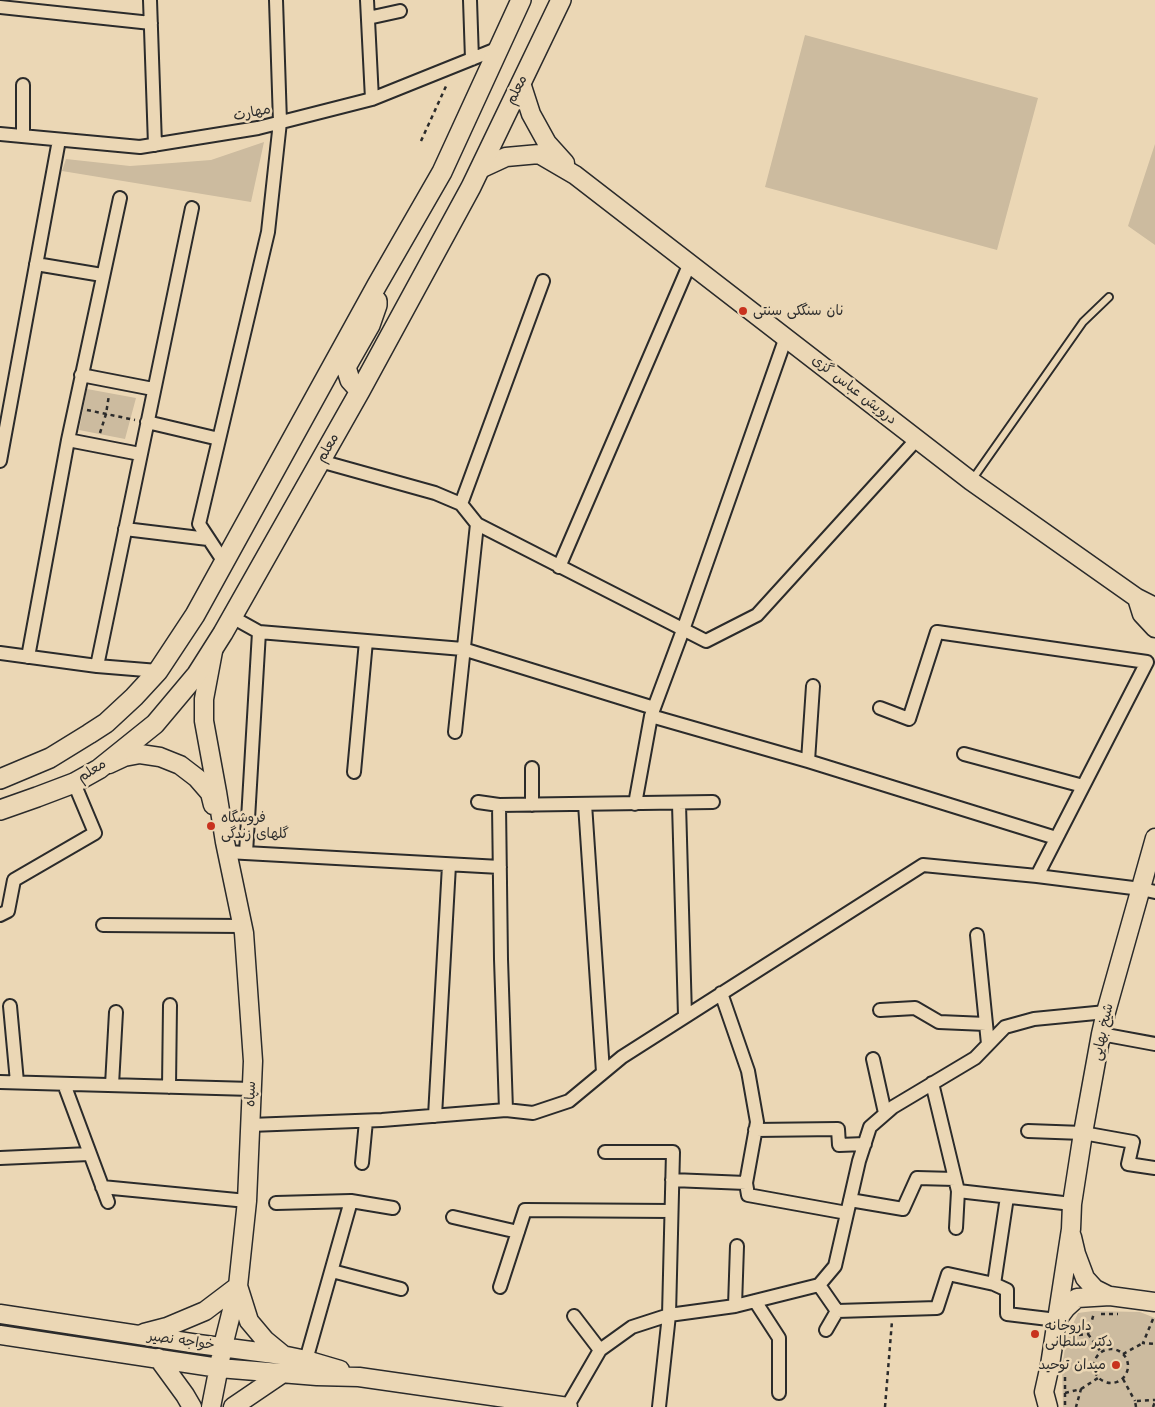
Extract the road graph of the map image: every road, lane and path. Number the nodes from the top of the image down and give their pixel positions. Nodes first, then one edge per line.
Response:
1 (150, 0) edge
2 (276, 0) edge
3 (367, 0) edge
4 (470, 0) edge
5 (521, 0) edge
6 (561, 0) edge
7 (0, 7) edge
8 (400, 11) dead end
9 (368, 18) junction
10 (151, 23) junction
11 (499, 48) junction
12 (472, 59) junction
13 (455, 66) junction
14 (521, 83) junction
15 (23, 86) dead end
16 (372, 100) junction
17 (280, 122) junction
18 (0, 134) edge
19 (23, 136) junction
20 (59, 140) junction
21 (421, 142) dead end
22 (155, 145) junction
23 (480, 169) junction
24 (575, 175) junction
25 (120, 198) dead end
26 (192, 208) dead end
27 (690, 263) junction
28 (36, 264) junction
29 (102, 275) junction
30 (543, 282) dead end
31 (377, 285) junction
32 (1109, 297) dead end
33 (786, 337) junction
34 (81, 375) junction
35 (112, 381) junction
36 (153, 389) junction
37 (360, 391) junction
38 (75, 408) junction
39 (106, 414) junction
40 (147, 422) junction
41 (219, 439) junction
42 (917, 439) junction
43 (68, 440) junction
44 (97, 445) junction
45 (140, 454) junction
46 (0, 460) edge
47 (320, 462) junction
48 (971, 481) junction
49 (461, 504) junction
50 (476, 524) junction
51 (125, 529) junction
52 (208, 539) junction
53 (224, 562) junction
54 (559, 566) junction
55 (1137, 598) junction
56 (1155, 607) edge
57 (232, 617) junction
58 (1155, 628) edge
59 (683, 630) junction
60 (259, 632) junction
61 (366, 641) junction
62 (214, 648) junction
63 (463, 649) junction
64 (0, 653) edge
65 (28, 657) junction
66 (97, 666) junction
67 (158, 671) junction
68 (812, 686) dead end
69 (880, 708) dead end
70 (652, 712) junction
71 (455, 732) dead end
72 (964, 754) dead end
73 (808, 761) junction
74 (99, 768) junction
75 (532, 768) dead end
76 (354, 772) dead end
77 (0, 779) edge
78 (74, 782) junction
79 (1083, 786) junction
80 (478, 802) dead end
81 (713, 802) dead end
82 (585, 804) junction
83 (635, 804) junction
84 (679, 804) junction
85 (499, 805) junction
86 (532, 805) junction
87 (0, 810) edge
88 (1056, 838) junction
89 (1155, 838) edge
90 (226, 847) junction
91 (246, 853) junction
92 (449, 865) junction
93 (500, 867) junction
94 (1037, 876) junction
95 (1148, 891) edge
96 (0, 915) edge
97 (103, 925) dead end
98 (243, 926) junction
99 (977, 935) dead end
100 (721, 993) junction
101 (10, 1006) dead end
102 (170, 1006) dead end
103 (880, 1010) dead end
104 (116, 1012) dead end
105 (1106, 1012) junction
106 (685, 1016) junction
107 (986, 1024) junction
108 (1101, 1034) junction
109 (988, 1044) junction
110 (1155, 1044) edge
111 (873, 1059) dead end
112 (603, 1072) junction
113 (0, 1082) edge
114 (17, 1082) junction
115 (64, 1084) junction
116 (932, 1084) junction
117 (112, 1085) junction
118 (169, 1087) junction
119 (252, 1089) junction
120 (506, 1110) junction
121 (885, 1113) junction
122 (435, 1116) junction
123 (366, 1121) junction
124 (250, 1125) junction
125 (755, 1130) junction
126 (1028, 1131) dead end
127 (1083, 1133) junction
128 (865, 1144) junction
129 (605, 1152) dead end
130 (90, 1154) junction
131 (0, 1158) edge
132 (362, 1164) dead end
133 (1155, 1168) edge
134 (672, 1180) junction
135 (746, 1184) junction
136 (957, 1185) junction
137 (102, 1187) junction
138 (1007, 1196) junction
139 (247, 1201) junction
140 (351, 1201) junction
141 (108, 1202) dead end
142 (276, 1203) dead end
143 (1072, 1204) junction
144 (849, 1206) junction
145 (393, 1208) dead end
146 (672, 1211) junction
147 (453, 1217) dead end
148 (956, 1228) dead end
149 (1071, 1229) junction
150 (518, 1232) junction
151 (737, 1246) dead end
152 (332, 1271) junction
153 (994, 1284) junction
154 (818, 1285) junction
155 (238, 1286) junction
156 (500, 1287) dead end
157 (401, 1289) dead end
158 (1110, 1296) junction
159 (755, 1301) junction
160 (736, 1306) junction
161 (893, 1309) junction
162 (837, 1310) junction
163 (1094, 1313) junction
164 (0, 1314) edge
165 (1123, 1314) dead end
166 (1152, 1314) edge
167 (669, 1315) junction
168 (1087, 1315) dead end
169 (574, 1316) dead end
170 (1056, 1320) junction
171 (1073, 1329) dead end
172 (826, 1330) dead end
173 (1088, 1334) junction
174 (139, 1335) junction
175 (0, 1336) edge
176 (1143, 1343) junction
177 (1155, 1344) edge
178 (223, 1346) junction
179 (600, 1350) junction
180 (1101, 1352) junction
181 (1122, 1354) junction
182 (282, 1355) junction
183 (158, 1358) junction
184 (306, 1360) junction
185 (219, 1368) junction
186 (283, 1373) junction
187 (1065, 1374) dead end
188 (359, 1376) junction
189 (1098, 1378) junction
190 (1123, 1379) junction
191 (1081, 1389) junction
192 (1065, 1392) junction
193 (780, 1393) dead end
194 (1135, 1400) junction
195 (1155, 1401) edge
196 (1043, 1402) edge
197 (559, 1406) edge
198 (192, 1407) edge
199 (210, 1407) edge
200 (233, 1407) edge
201 (659, 1407) edge
202 (885, 1407) edge
203 (1065, 1407) edge
204 (1076, 1407) edge
205 (1136, 1407) edge
206 (1153, 1407) edge

1 - 10 street
2 - 17 street
3 - 9 street
4 - 12 street
5 - 11 main road
6 - 14 main road, معلم
7 - 10 street
8 - 9 street
9 - 16 street
10 - 22 street
11 - 12 street, مهارت
11 - 31 main road
12 - 13 street, مهارت
13 - 16 street, مهارت
13 - 21 path
14 - 23 main road, معلم
14 - 24 street
15 - 19 street
16 - 17 street, مهارت
17 - 22 street, مهارت
17 - 41 street
18 - 19 street, مهارت
19 - 20 street, مهارت
20 - 22 street, مهارت
20 - 28 street
23 - 24 street
23 - 37 main road, معلم
24 - 27 street, درویش عباس گزی
25 - 29 street
26 - 36 street
27 - 33 street, درویش عباس گزی
27 - 54 street
28 - 29 street
28 - 46 street
29 - 34 street
30 - 49 street
31 - 37 main road
31 - 53 main road
32 - 48 lane
33 - 42 street, درویش عباس گزی
33 - 59 street
34 - 35 street
34 - 38 street
35 - 36 street
35 - 39 path
36 - 40 street
37 - 47 main road, معلم
38 - 39 path
38 - 43 street
39 - 40 path
39 - 44 path
40 - 41 street
40 - 45 street
41 - 52 street
42 - 48 street, درویش عباس گزی
42 - 59 street
43 - 44 street
43 - 65 street
44 - 45 street
45 - 51 street
47 - 49 street
47 - 57 main road, معلم
48 - 55 street, درویش عباس گزی
49 - 50 street
50 - 54 street
50 - 63 street
51 - 52 street
51 - 66 street
52 - 53 street
53 - 67 main road
54 - 59 street
55 - 56 street, درویش عباس گزی
55 - 58 street, درویش عباس گزی
57 - 60 street
57 - 62 main road, معلم
59 - 70 street
60 - 61 street
60 - 91 street
61 - 63 street
61 - 76 street
62 - 74 main road, معلم
62 - 90 street
63 - 70 street
63 - 71 street
64 - 65 street
65 - 66 street
66 - 67 street
67 - 77 main road
68 - 73 street
69 - 79 street
70 - 73 street
70 - 83 street
72 - 79 street
73 - 88 street
74 - 78 main road, معلم
74 - 90 street
75 - 86 street
78 - 87 main road, معلم
78 - 96 street
79 - 88 street
80 - 85 street
81 - 84 street
82 - 83 street
82 - 86 street
82 - 112 street
83 - 84 street
84 - 106 street
85 - 86 street
85 - 93 street
88 - 94 street
89 - 95 street, شیخ بهایی
90 - 91 street
90 - 98 street, سپاه
91 - 92 street
92 - 93 street
92 - 122 street
93 - 120 street
94 - 95 street
94 - 100 street
95 - 105 street, شیخ بهایی
97 - 98 street
98 - 119 street, سپاه
99 - 107 street
100 - 106 street
100 - 125 street
101 - 114 street
102 - 118 street
103 - 107 street
104 - 117 street
105 - 108 street, شیخ بهایی
105 - 109 street
106 - 112 street
107 - 109 street
108 - 110 street
108 - 127 street, شیخ بهایی
109 - 116 street
111 - 121 street
112 - 120 street
113 - 114 street
114 - 115 street
115 - 117 street
115 - 130 street
116 - 121 street
116 - 136 street
117 - 118 street
118 - 119 street
119 - 124 street, سپاه
120 - 122 street
121 - 128 street
122 - 123 street
123 - 124 street
123 - 132 street
124 - 139 street, سپاه
125 - 128 street
125 - 135 street
126 - 127 street
127 - 133 street
127 - 143 street, شیخ بهایی
128 - 144 street
129 - 134 street
130 - 131 street
130 - 137 street
134 - 135 street
134 - 146 street
135 - 144 street
136 - 138 street
136 - 144 street
136 - 148 street
137 - 139 street
137 - 141 street
138 - 143 street
138 - 153 street
139 - 155 street, سپاه
140 - 142 street
140 - 145 street
140 - 152 street
143 - 149 street, شیخ بهایی
144 - 154 street
146 - 150 street
146 - 167 street
147 - 150 street
149 - 158 street, شیخ بهایی
149 - 170 street, شیخ بهایی
150 - 156 street
151 - 160 street
152 - 157 street
152 - 184 street
153 - 161 street
153 - 170 street
154 - 159 street
154 - 162 street
155 - 174 street
155 - 178 street, سپاه
155 - 182 street
158 - 166 street
158 - 170 street
159 - 160 street
159 - 193 street
160 - 167 street
161 - 162 street
161 - 202 path
162 - 172 street
163 - 165 path
163 - 168 path
163 - 173 path
164 - 174 street, خواجه نصیر
166 - 176 path
167 - 179 street
167 - 201 street
169 - 179 street
170 - 196 street
171 - 173 path
173 - 180 path
174 - 178 street, خواجه نصیر
175 - 183 street, خواجه نصیر
176 - 177 path
176 - 181 path
178 - 182 street, خواجه نصیر
178 - 185 street, سپاه
179 - 197 street
180 - 181 path
180 - 189 path
181 - 190 path
182 - 184 street, خواجه نصیر
183 - 185 street, خواجه نصیر
183 - 198 street
184 - 188 street, خواجه نصیر
185 - 186 street, خواجه نصیر
185 - 199 street, سپاه
186 - 188 street, خواجه نصیر
186 - 200 street
187 - 192 path
188 - 197 street, خواجه نصیر
189 - 190 path
189 - 191 path
190 - 194 path
191 - 192 path
191 - 204 path
192 - 203 path
194 - 195 path
194 - 205 path
195 - 206 path

